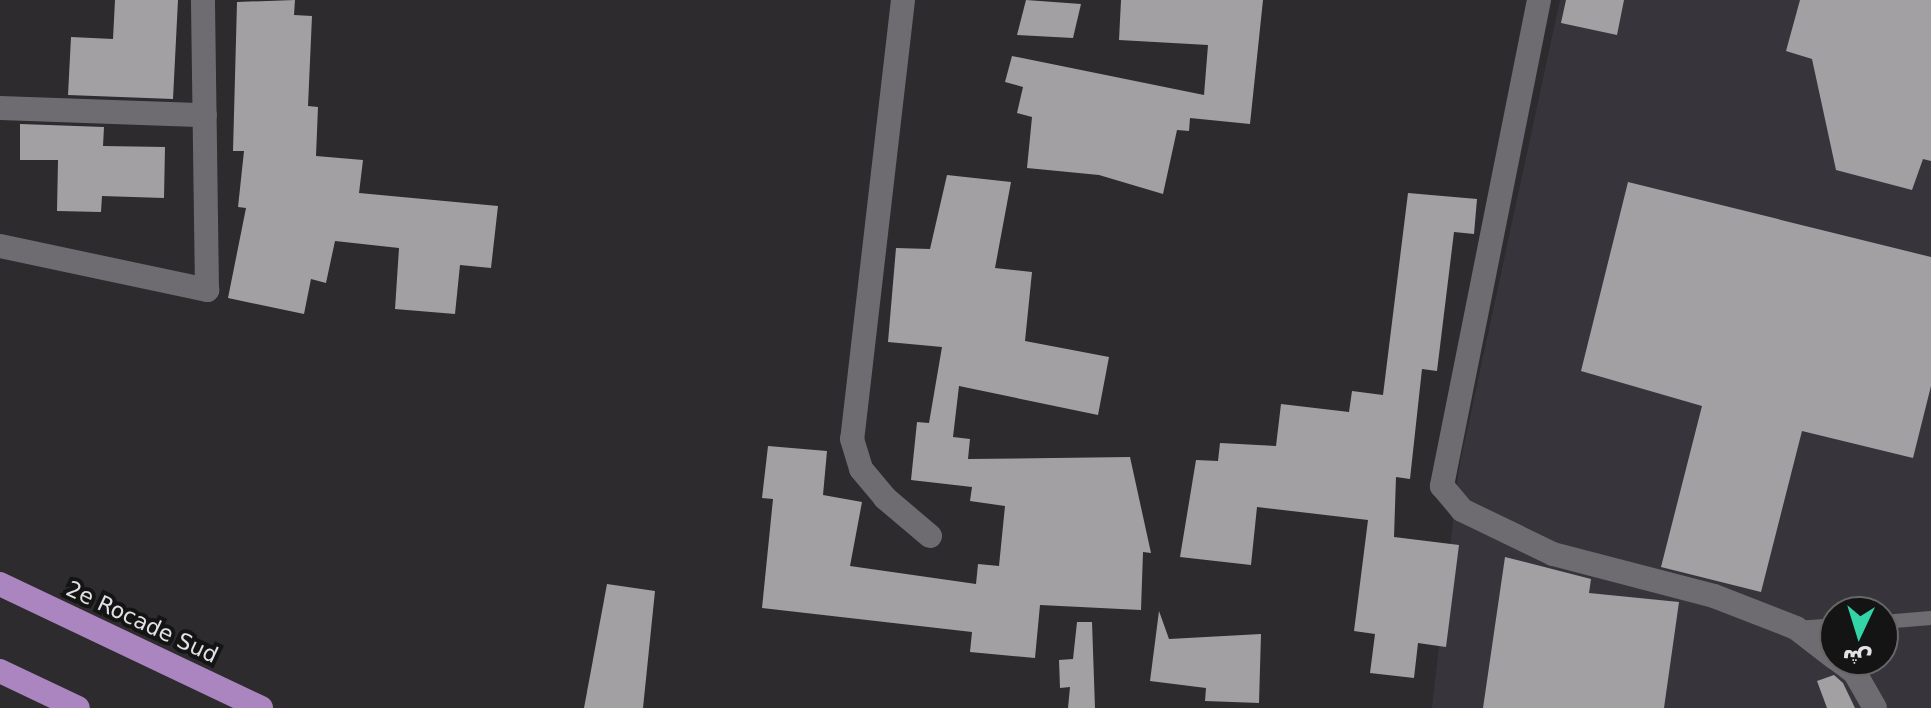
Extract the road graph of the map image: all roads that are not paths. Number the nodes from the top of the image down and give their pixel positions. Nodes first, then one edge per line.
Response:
1 (203, 0) edge
2 (903, 0) edge
3 (1539, 0) edge
4 (0, 108) edge
5 (205, 115) junction
6 (0, 246) edge
7 (930, 536) dead end
8 (0, 584) edge
9 (1931, 618) edge
10 (1899, 621) edge
11 (1819, 626) edge
12 (1796, 628) junction
13 (1819, 645) edge
14 (0, 671) edge
15 (1857, 676) edge
16 (78, 708) edge
17 (261, 708) edge
18 (1875, 708) edge

1 - 5 street
2 - 7 street
3 - 12 street
4 - 5 street
5 - 6 street
8 - 17 highway, 2e Rocade Sud
9 - 10 lane
11 - 12 lane
12 - 13 street
14 - 16 highway
15 - 18 street

